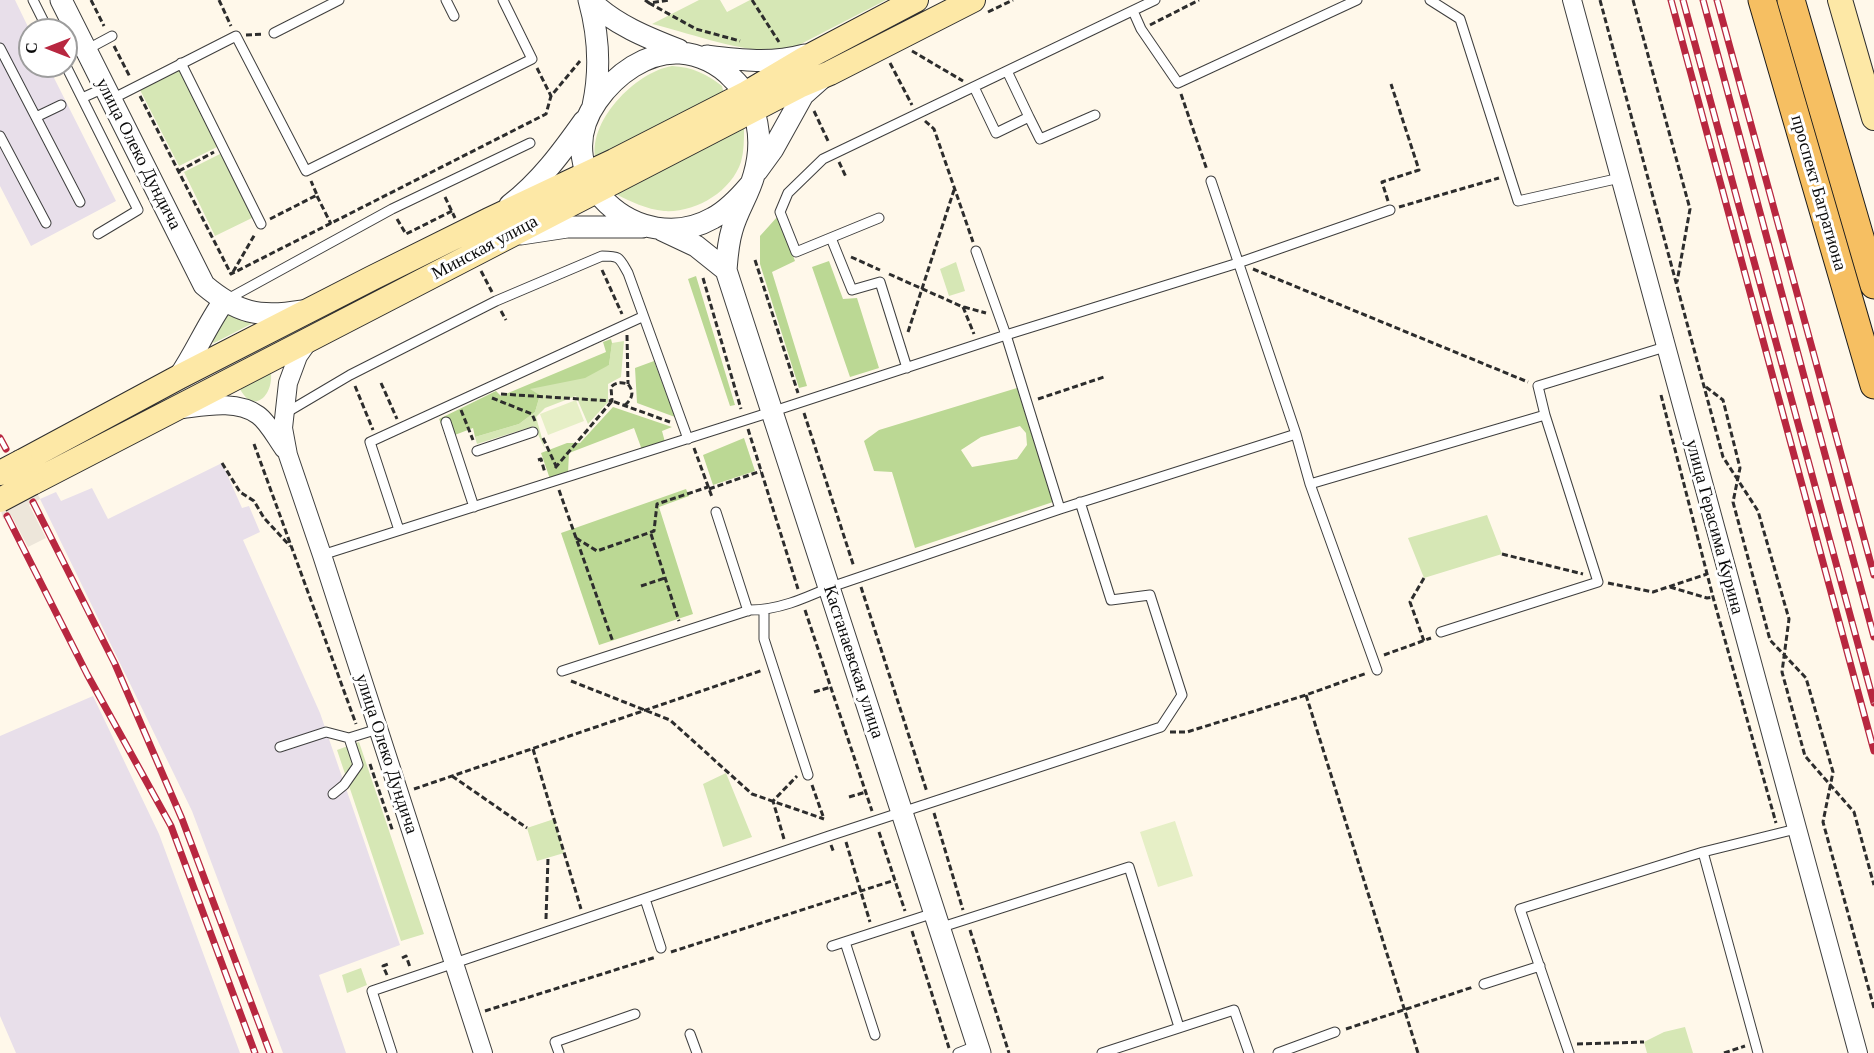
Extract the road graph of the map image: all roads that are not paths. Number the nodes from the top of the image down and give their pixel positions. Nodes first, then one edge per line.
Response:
1 (33, 0) edge
2 (61, 0) edge
3 (339, 0) edge
4 (446, 0) edge
5 (503, 0) edge
6 (590, 0) edge
7 (916, 0) edge
8 (973, 0) edge
9 (1155, 0) edge
10 (1357, 0) edge
11 (1430, 0) edge
12 (1572, 0) edge
13 (1762, 0) edge
14 (1791, 0) edge
15 (1840, 0) edge
16 (1133, 11) junction
17 (454, 16) dead end
18 (42, 18) edge
19 (274, 33) dead end
20 (112, 36) dead end
21 (0, 48) edge
22 (86, 50) junction
23 (688, 54) junction
24 (825, 62) junction
25 (181, 63) junction
26 (1007, 71) junction
27 (72, 78) edge
28 (974, 87) junction
29 (107, 94) junction
30 (82, 98) junction
31 (749, 102) junction
32 (61, 105) dead end
33 (590, 111) junction
34 (1095, 114) dead end
35 (36, 117) junction
36 (1029, 117) junction
37 (1874, 118) edge
38 (0, 136) edge
39 (530, 143) dead end
40 (1620, 178) junction
41 (752, 181) junction
42 (1211, 181) road end
43 (591, 183) junction
44 (80, 202) dead end
45 (1390, 210) road end
46 (879, 218) dead end
47 (46, 223) dead end
48 (261, 224) road end
49 (654, 228) junction
50 (496, 229) junction
51 (98, 234) dead end
52 (831, 237) junction
53 (976, 251) road end
54 (1238, 263) junction
55 (726, 270) junction
56 (1874, 285) edge
57 (224, 301) junction
58 (314, 309) junction
59 (642, 317) junction
60 (1006, 335) junction
61 (310, 339) junction
62 (1665, 348) junction
63 (907, 368) junction
64 (179, 376) junction
65 (1874, 385) edge
66 (170, 411) junction
67 (771, 412) junction
68 (284, 414) junction
69 (1545, 414) junction
70 (446, 422) dead end
71 (533, 432) dead end
72 (1296, 434) junction
73 (689, 438) junction
74 (477, 450) road end
75 (288, 455) junction
76 (27, 472) junction
77 (0, 473) edge
78 (1310, 484) junction
79 (0, 500) edge
80 (1080, 502) junction
81 (474, 507) junction
82 (1060, 509) junction
83 (716, 512) dead end
84 (399, 530) junction
85 (322, 555) junction
86 (828, 588) junction
87 (764, 610) junction
88 (748, 611) junction
89 (1441, 632) dead end
90 (1377, 670) road end
91 (562, 671) road end
92 (378, 729) junction
93 (349, 738) junction
94 (280, 747) dead end
95 (807, 771) road end
96 (333, 794) dead end
97 (902, 812) junction
98 (1788, 831) junction
99 (1703, 852) junction
100 (645, 899) junction
101 (937, 920) junction
102 (845, 942) junction
103 (832, 946) dead end
104 (661, 948) dead end
105 (454, 963) junction
106 (1540, 966) junction
107 (1484, 984) road end
108 (636, 1014) dead end
109 (1179, 1027) junction
110 (1335, 1032) road end
111 (690, 1034) dead end
112 (875, 1035) dead end
113 (1757, 1048) edge
114 (979, 1049) edge
115 (1568, 1049) edge
116 (392, 1053) edge
117 (483, 1053) edge
118 (559, 1053) edge
119 (697, 1053) edge
120 (958, 1053) edge
121 (1101, 1053) edge
122 (1249, 1053) edge
123 (1278, 1053) edge
124 (1858, 1053) edge

1 - 18 lane
2 - 22 street, улица Олеко Дундича
3 - 19 lane
4 - 17 lane
5 - 25 lane
6 - 23 street
6 - 33 street
7 - 24 main road, Минская улица
8 - 24 main road, Минская улица
9 - 16 lane
10 - 16 lane
11 - 40 lane
12 - 40 street, улица Герасима Курина
13 - 65 main road, проспект Багратиона
14 - 56 main road, проспект Багратиона
15 - 37 main road
16 - 26 lane
20 - 22 lane
21 - 35 lane
22 - 29 street, улица Олеко Дундича
23 - 24 street
23 - 31 street
23 - 33 street
24 - 31 main road, Минская улица
24 - 41 street
25 - 29 lane
25 - 48 lane
26 - 28 lane
26 - 36 lane
27 - 30 lane
28 - 36 lane
28 - 52 lane
29 - 30 lane
29 - 57 street, улица Олеко Дундича
30 - 51 lane
31 - 41 street, Кастанаевская улица
31 - 43 main road, Минская улица
32 - 35 lane
33 - 43 street
33 - 50 street
34 - 36 lane
35 - 44 lane
38 - 47 lane
39 - 57 lane
40 - 62 street, улица Герасима Курина
41 - 49 street
41 - 55 street, Кастанаевская улица
42 - 54 lane
43 - 49 street
43 - 50 main road, Минская улица
45 - 54 lane
46 - 52 lane
49 - 50 street
49 - 55 street
50 - 58 main road, Минская улица
50 - 61 main road, Минская улица
52 - 63 lane
53 - 60 lane
54 - 60 lane
54 - 72 lane
55 - 67 street, Кастанаевская улица
57 - 58 street, улица Олеко Дундича
57 - 64 street
58 - 64 main road, Минская улица
59 - 68 lane
59 - 73 lane
59 - 84 lane
60 - 63 lane
60 - 82 lane
61 - 66 main road, Минская улица
61 - 68 street, улица Олеко Дундича
62 - 69 lane
62 - 98 street, улица Герасима Курина
63 - 67 lane
64 - 76 main road, Минская улица
66 - 75 street, улица Олеко Дундича
66 - 76 main road, Минская улица
67 - 73 lane
67 - 86 street, Кастанаевская улица
68 - 75 street, улица Олеко Дундича
69 - 78 lane
69 - 89 lane
70 - 81 lane
71 - 74 lane
72 - 78 lane
72 - 80 lane
73 - 81 lane
75 - 85 street, улица Олеко Дундича
76 - 77 main road, Минская улица, bridge
76 - 79 main road, Минская улица, bridge
78 - 90 lane
80 - 82 lane
80 - 97 lane
81 - 84 lane
82 - 86 lane
83 - 88 lane
84 - 85 lane
85 - 92 street, улица Олеко Дундича
86 - 87 lane
86 - 97 street, Кастанаевская улица
87 - 88 lane
87 - 95 lane
88 - 91 lane
92 - 93 lane
92 - 105 street, улица Олеко Дундича
93 - 94 lane
93 - 96 lane
97 - 100 lane
97 - 101 street, Кастанаевская улица
98 - 99 lane
98 - 124 street, улица Герасима Курина
99 - 106 lane
99 - 113 lane
100 - 104 lane
100 - 105 lane
101 - 102 lane
101 - 109 lane
101 - 114 street, Кастанаевская улица
102 - 103 lane
102 - 112 lane
105 - 116 lane
105 - 117 street, улица Олеко Дундича
106 - 107 lane
106 - 115 lane
108 - 118 lane
109 - 121 lane
109 - 122 lane
110 - 123 lane
111 - 119 lane
114 - 120 lane

